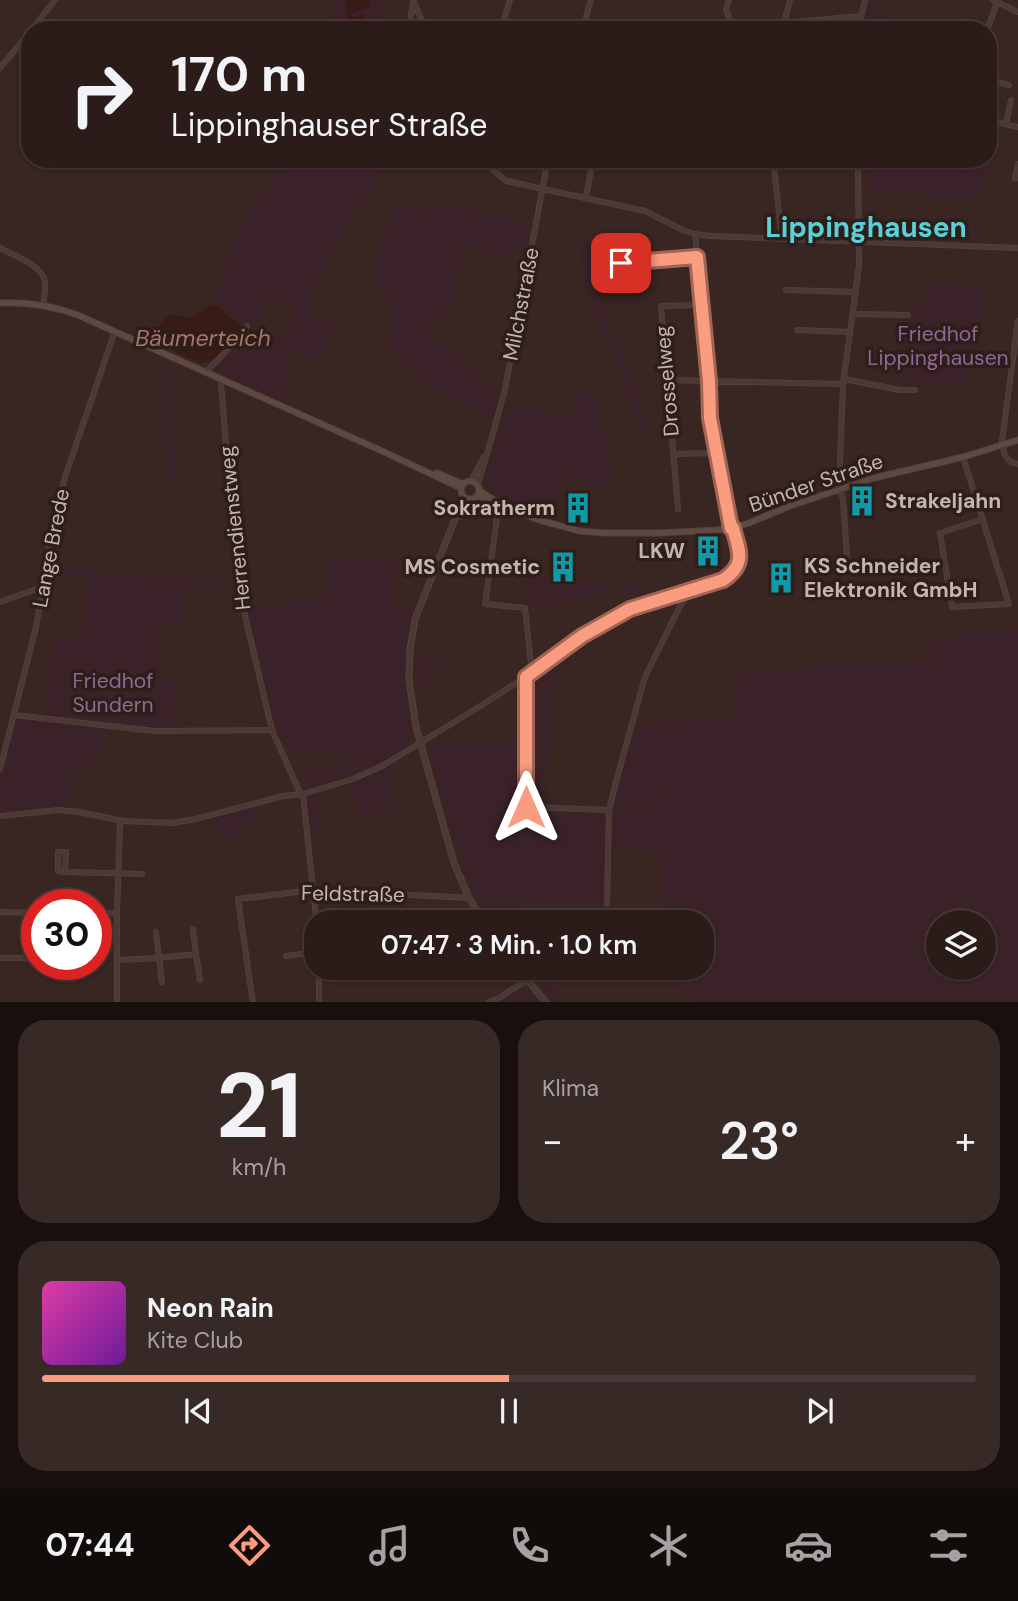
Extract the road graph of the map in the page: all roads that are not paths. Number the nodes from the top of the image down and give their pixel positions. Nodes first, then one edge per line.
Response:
1 (47, 0) edge
2 (510, 0) edge
3 (591, 0) edge
4 (729, 0) edge
5 (790, 0) edge
6 (865, 0) edge
7 (413, 1) edge
8 (996, 1) edge
9 (54, 2) edge
10 (1018, 12) edge
11 (861, 16) junction
12 (39, 21) edge
13 (410, 21) edge
14 (422, 21) edge
15 (504, 21) edge
16 (585, 21) edge
17 (730, 21) edge
18 (785, 21) edge
19 (806, 21) edge
20 (860, 21) edge
21 (990, 21) edge
22 (21, 43) edge
23 (0, 68) edge
24 (997, 82) edge
25 (1009, 85) dead end
26 (1011, 100) dead end
27 (997, 122) edge
28 (1006, 124) junction
29 (1018, 127) edge
30 (1018, 164) edge
31 (491, 168) edge
32 (546, 168) edge
33 (591, 168) edge
34 (775, 168) edge
35 (859, 168) edge
36 (1018, 178) edge
37 (543, 188) junction
38 (586, 197) junction
39 (695, 234) junction
40 (782, 239) junction
41 (859, 241) junction
42 (0, 248) edge
43 (1018, 248) edge
44 (697, 257) junction
45 (596, 265) dead end
46 (786, 290) dead end
47 (856, 292) junction
48 (0, 303) edge
49 (43, 305) junction
50 (702, 305) junction
51 (853, 314) junction
52 (908, 316) dead end
53 (1018, 321) edge
54 (247, 326) dead end
55 (797, 330) dead end
56 (115, 331) junction
57 (850, 332) junction
58 (1016, 346) edge
59 (206, 372) junction
60 (222, 380) junction
61 (666, 380) junction
62 (709, 381) junction
63 (843, 382) junction
64 (915, 390) dead end
65 (1018, 440) edge
66 (1002, 445) junction
67 (716, 453) junction
68 (673, 454) junction
69 (963, 457) junction
70 (1018, 464) edge
71 (474, 482) junction
72 (462, 486) junction
73 (840, 490) junction
74 (479, 494) junction
75 (468, 498) junction
76 (500, 503) junction
77 (678, 509) dead end
78 (983, 519) junction
79 (732, 528) junction
80 (848, 571) dead end
81 (43, 587) junction
82 (691, 590) junction
83 (675, 595) junction
84 (0, 602) edge
85 (680, 606) junction
86 (532, 673) junction
87 (526, 677) junction
88 (15, 715) junction
89 (272, 730) junction
90 (420, 742) junction
91 (0, 769) edge
92 (302, 794) junction
93 (609, 810) junction
94 (0, 816) edge
95 (120, 821) junction
96 (65, 872) dead end
97 (118, 874) junction
98 (142, 874) dead end
99 (314, 890) junction
100 (469, 898) junction
101 (607, 904) dead end
102 (316, 910) edge
103 (476, 910) edge
104 (0, 912) edge
105 (21, 913) edge
106 (112, 913) edge
107 (117, 913) junction
108 (193, 929) dead end
109 (156, 932) dead end
110 (196, 954) junction
111 (304, 954) edge
112 (286, 956) dead end
113 (0, 958) edge
114 (21, 958) edge
115 (159, 958) junction
116 (117, 960) junction
117 (200, 980) dead end
118 (319, 980) edge
119 (527, 980) joint
120 (162, 982) dead end
121 (117, 1002) edge
122 (253, 1002) edge
123 (319, 1002) edge
124 (490, 1002) edge
125 (545, 1002) edge

1 - 9 street
2 - 15 street
3 - 16 street
4 - 17 street
5 - 18 street
6 - 11 street
7 - 13 street
7 - 14 street
8 - 10 street
8 - 21 street
9 - 12 street
11 - 19 street
11 - 20 street
22 - 23 street
24 - 25 street
26 - 28 street
27 - 28 street
28 - 29 street
30 - 36 street
31 - 37 street
32 - 37 street, Milchstraße
33 - 38 street
34 - 40 street
35 - 41 street
37 - 38 street
37 - 71 street, Milchstraße
38 - 39 street
39 - 40 street
39 - 44 street
40 - 41 street
41 - 43 street
41 - 47 street
42 - 49 street
44 - 45 street
44 - 50 street
46 - 47 street
47 - 51 street
48 - 49 main road
49 - 56 main road
50 - 61 street, Drosselweg
50 - 62 street
51 - 52 street
51 - 57 street
53 - 58 street
54 - 59 street
55 - 57 street
56 - 59 main road
56 - 81 street, Lange Brede
57 - 63 street
58 - 66 street
59 - 60 main road
60 - 72 main road
60 - 89 street, Herrendienstweg
61 - 62 street
61 - 68 street, Drosselweg
62 - 63 street
62 - 67 street
63 - 64 street
63 - 73 street
65 - 66 main road, Bünder Straße
66 - 69 main road, Bünder Straße
66 - 70 street
67 - 68 street, Drosselweg
67 - 79 street
68 - 77 street
69 - 73 main road, Bünder Straße
69 - 78 street
71 - 72 main road
71 - 74 main road
72 - 75 main road
73 - 79 main road, Bünder Straße
73 - 80 street
74 - 75 main road
74 - 76 main road, Bünder Straße
75 - 90 street
76 - 79 main road, Bünder Straße
76 - 86 street
78 - 78 street
79 - 82 street
81 - 84 street
81 - 88 street, Lange Brede
82 - 83 street
82 - 85 street
83 - 85 street
83 - 86 street
85 - 93 street
86 - 87 street
87 - 90 street
87 - 93 street
88 - 89 street
88 - 91 street, Lange Brede
89 - 92 street, Herrendienstweg
90 - 92 street
90 - 100 street
92 - 95 street
92 - 99 street, Herrendienstweg
93 - 101 street
94 - 95 street
95 - 97 street
96 - 97 street
97 - 98 street
97 - 107 street
99 - 100 street, Feldstraße
99 - 102 street, Herrendienstweg
99 - 122 street, Feldstraße
100 - 103 street
104 - 105 street
106 - 107 street
107 - 116 street
108 - 110 street
109 - 115 street
110 - 115 street
110 - 117 street
111 - 112 street
113 - 114 street
115 - 116 street
115 - 120 street
116 - 121 street
118 - 123 street
119 - 124 street
119 - 125 street

